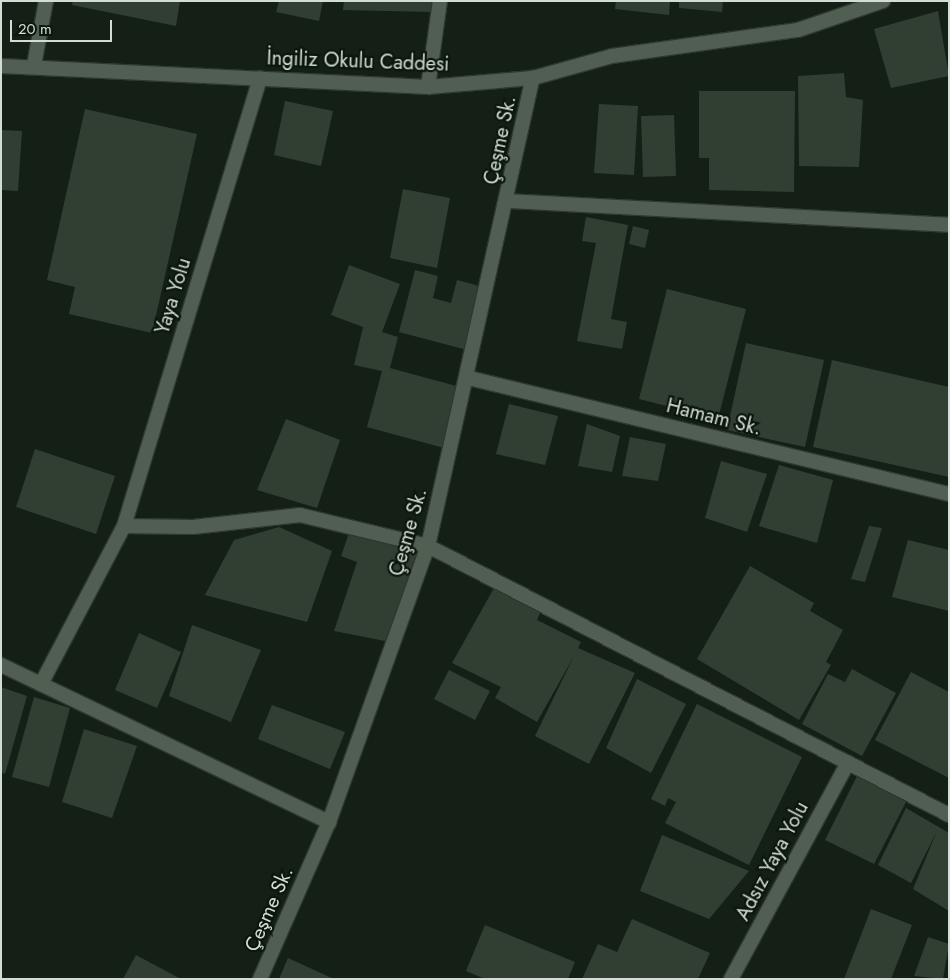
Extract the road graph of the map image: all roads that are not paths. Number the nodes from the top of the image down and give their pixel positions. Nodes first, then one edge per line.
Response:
1 (46, 1) edge
2 (440, 1) edge
3 (883, 1) edge
4 (34, 65) junction
5 (1, 66) edge
6 (260, 78) junction
7 (533, 78) junction
8 (428, 87) junction
9 (508, 201) junction
10 (949, 225) edge
11 (469, 378) junction
12 (949, 494) edge
13 (124, 526) junction
14 (428, 546) junction
15 (1, 665) edge
16 (41, 684) junction
17 (848, 763) junction
18 (949, 815) edge
19 (329, 822) junction
20 (260, 979) edge
21 (731, 979) edge

1 - 4 street
2 - 8 street
3 - 7 street, İngiliz Okulu Caddesi
4 - 5 street, İngiliz Okulu Caddesi
4 - 6 street, İngiliz Okulu Caddesi
6 - 8 street, İngiliz Okulu Caddesi
6 - 13 street, Yaya Yolu
7 - 8 street, İngiliz Okulu Caddesi
7 - 9 street, Çeşme Sk.
9 - 10 street
9 - 11 street, Çeşme Sk.
11 - 12 street, Hamam Sk.
11 - 14 street, Çeşme Sk.
13 - 14 street
13 - 16 street, Yaya Yolu
14 - 17 street
14 - 19 street, Çeşme Sk.
15 - 16 street
16 - 19 street
17 - 18 street
17 - 21 street, Adsız Yaya Yolu
19 - 20 street, Çeşme Sk.

